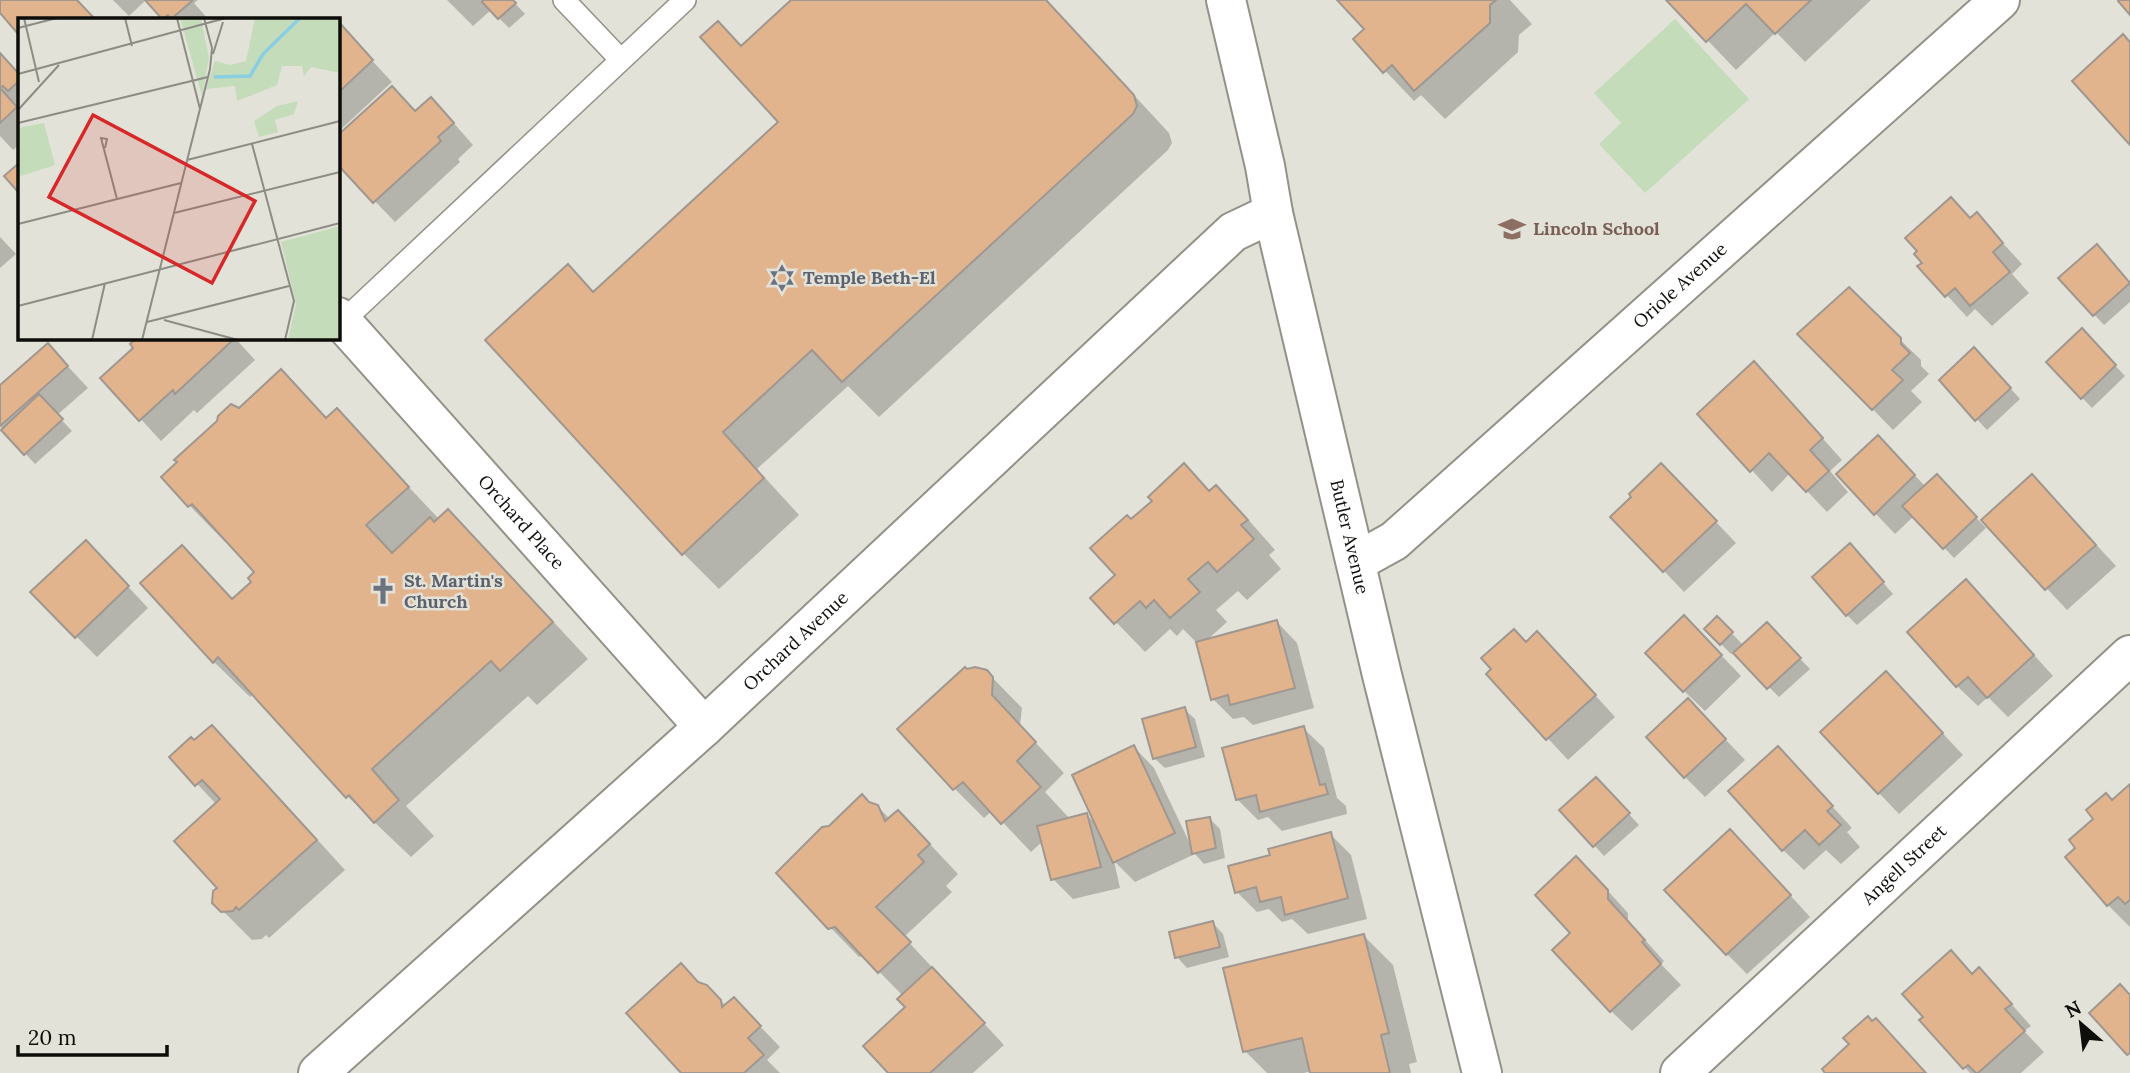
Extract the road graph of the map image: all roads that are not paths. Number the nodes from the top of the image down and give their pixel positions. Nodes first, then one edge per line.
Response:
1 (564, 0) edge
2 (685, 0) edge
3 (1226, 0) edge
4 (2000, 0) edge
5 (621, 60) junction
6 (1273, 213) junction
7 (340, 319) edge
8 (1356, 562) junction
9 (2130, 655) edge
10 (704, 727) junction
11 (318, 1073) edge
12 (1482, 1073) edge
13 (1680, 1073) edge

1 - 5 lane
2 - 5 lane
3 - 6 street, Butler Avenue
4 - 8 street, Oriole Avenue
5 - 7 lane
6 - 8 street, Butler Avenue
6 - 10 street, Orchard Avenue
7 - 10 street, Orchard Place
8 - 12 street, Butler Avenue
9 - 13 street, Angell Street
10 - 11 street, Orchard Avenue

